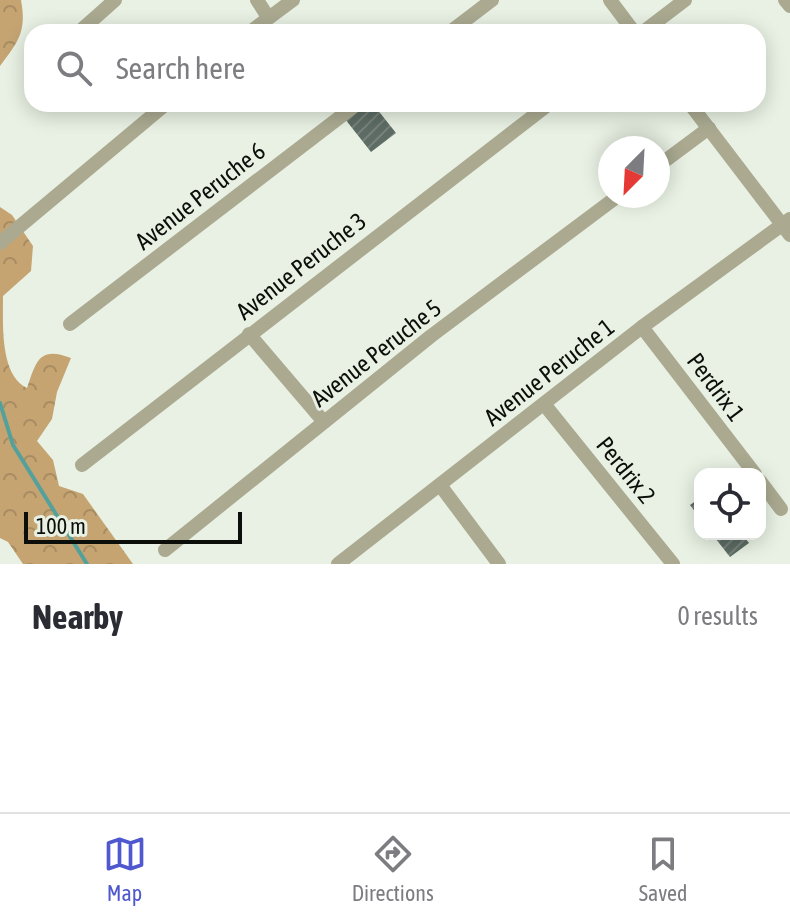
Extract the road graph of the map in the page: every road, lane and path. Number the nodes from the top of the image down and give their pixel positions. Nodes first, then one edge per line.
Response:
1 (115, 0) edge
2 (257, 0) edge
3 (293, 0) edge
4 (492, 0) edge
5 (610, 0) edge
6 (685, 0) edge
7 (785, 0) edge
8 (790, 6) edge
9 (268, 17) junction
10 (88, 24) edge
11 (260, 24) edge
12 (460, 24) edge
13 (628, 24) edge
14 (654, 24) edge
15 (156, 112) edge
16 (347, 112) edge
17 (539, 112) edge
18 (696, 112) edge
19 (709, 128) junction
20 (670, 157) edge
21 (602, 208) edge
22 (787, 226) edge
23 (0, 243) edge
24 (70, 324) dead end
25 (642, 327) junction
26 (249, 334) junction
27 (544, 404) junction
28 (324, 422) junction
29 (82, 465) dead end
30 (750, 468) edge
31 (440, 485) junction
32 (766, 489) edge
33 (781, 509) dead end
34 (165, 550) dead end
35 (338, 564) edge
36 (499, 564) edge
37 (673, 564) edge

1 - 10 street
2 - 9 street
3 - 9 street
4 - 12 street
5 - 13 street
6 - 14 street
7 - 8 street
9 - 11 street
15 - 23 street
16 - 24 street, Avenue Peruche 6
17 - 26 street, Avenue Peruche 3
18 - 19 street
19 - 20 street
19 - 22 street
21 - 28 street, Avenue Peruche 5
22 - 25 street, Avenue Peruche 1
25 - 27 street, Avenue Peruche 1
25 - 30 street, Perdrix 1
26 - 28 street
26 - 29 street, Avenue Peruche 3
27 - 31 street, Avenue Peruche 1
27 - 37 street, Perdrix 2
28 - 34 street, Avenue Peruche 5
31 - 35 street, Avenue Peruche 1
31 - 36 street
32 - 33 street

